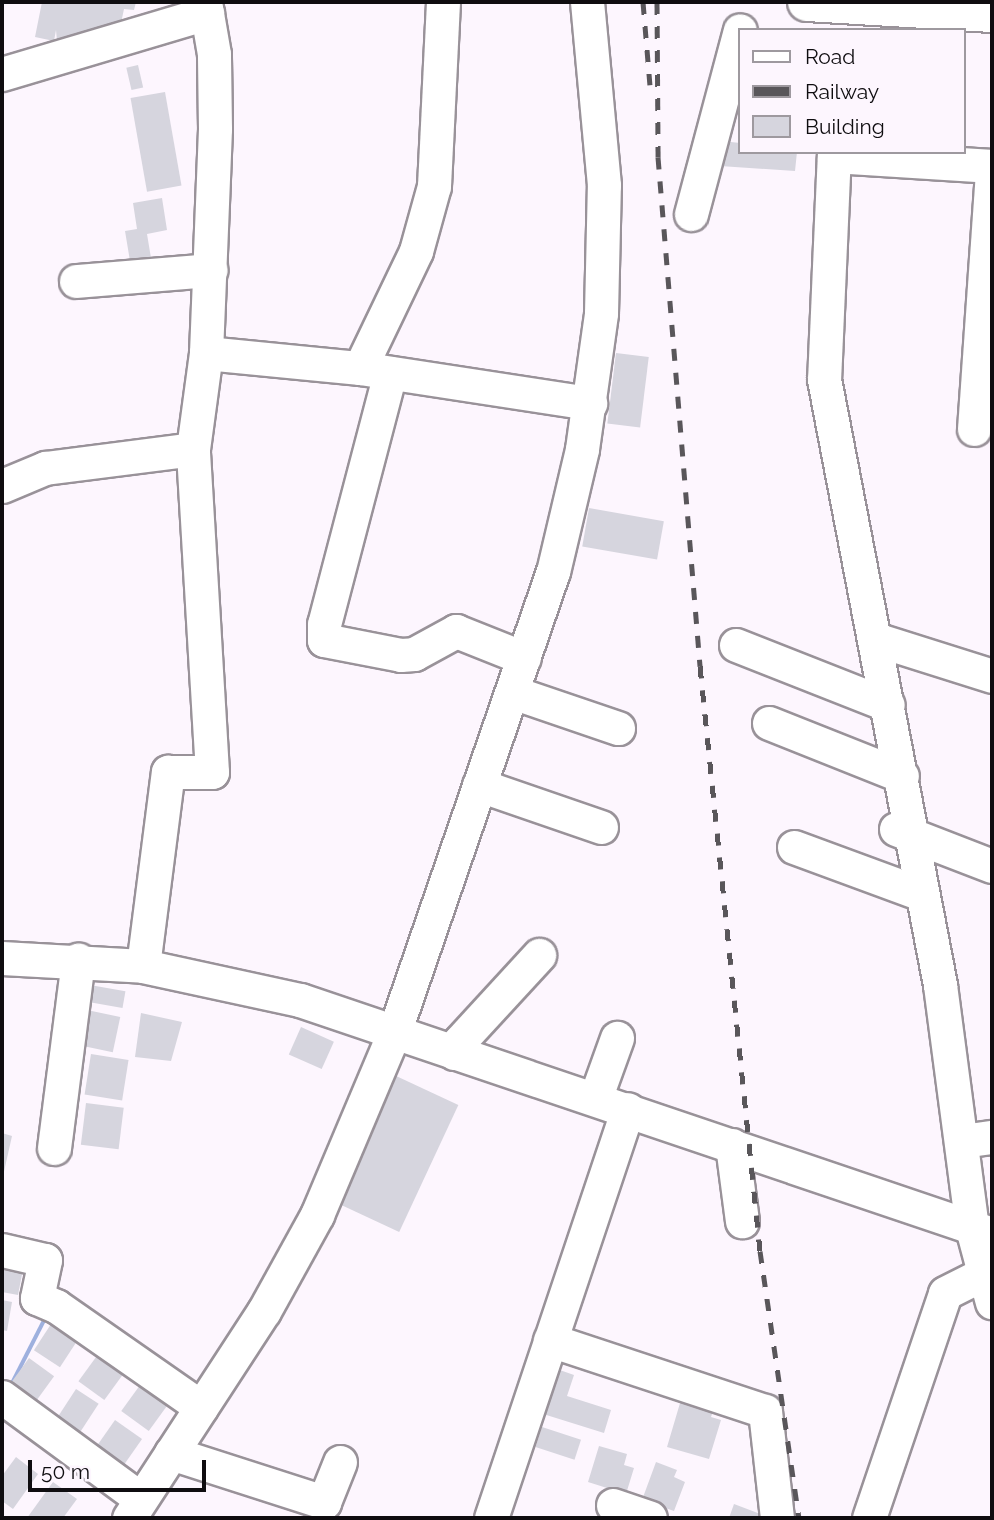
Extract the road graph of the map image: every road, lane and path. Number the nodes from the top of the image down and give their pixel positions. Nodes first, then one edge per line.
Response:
1 (443, 2) edge
2 (587, 2) edge
3 (748, 2) edge
4 (807, 2) edge
5 (206, 8) edge
6 (992, 13) edge
7 (846, 17) edge
8 (741, 28) edge
9 (738, 38) edge
10 (2, 74) edge
11 (834, 154) edge
12 (992, 168) edge
13 (691, 214) dead end
14 (211, 270) junction
15 (76, 281) dead end
16 (206, 353) junction
17 (375, 370) junction
18 (590, 403) junction
19 (974, 429) dead end
20 (193, 449) junction
21 (2, 486) edge
22 (875, 639) junction
23 (736, 645) dead end
24 (524, 657) junction
25 (992, 676) edge
26 (512, 692) junction
27 (888, 705) junction
28 (769, 723) dead end
29 (618, 728) dead end
30 (902, 776) junction
31 (479, 785) junction
32 (601, 827) dead end
33 (902, 832) junction
34 (794, 847) dead end
35 (992, 866) edge
36 (922, 894) junction
37 (539, 955) dead end
38 (2, 958) edge
39 (78, 960) junction
40 (143, 966) junction
41 (394, 1032) junction
42 (617, 1038) dead end
43 (454, 1053) junction
44 (595, 1099) junction
45 (628, 1109) junction
46 (977, 1139) edge
47 (732, 1145) junction
48 (54, 1148) dead end
49 (742, 1222) dead end
50 (982, 1231) edge
51 (2, 1250) edge
52 (987, 1289) edge
53 (550, 1340) junction
54 (2, 1397) edge
55 (201, 1407) junction
56 (171, 1453) junction
57 (340, 1462) dead end
58 (613, 1505) dead end
59 (141, 1511) edge
60 (491, 1518) edge
61 (650, 1518) edge
62 (777, 1518) edge
63 (869, 1518) edge

1 - 17 street
2 - 18 street
3 - 8 street
4 - 7 main road
5 - 10 street
5 - 14 street
6 - 7 main road
9 - 13 street
11 - 12 street
11 - 22 street
12 - 19 street
14 - 15 street
14 - 16 street
16 - 17 street
16 - 20 street
17 - 18 street
17 - 24 street
18 - 24 street
20 - 21 street
20 - 40 street
22 - 25 street
22 - 27 street
23 - 27 street
24 - 26 street
26 - 29 street
26 - 31 street
27 - 30 street
28 - 30 street
30 - 33 street
31 - 32 street
31 - 41 street
33 - 35 street
33 - 36 street
34 - 36 street
36 - 46 street
37 - 43 street
38 - 39 street
39 - 40 street
39 - 48 street
40 - 41 street
41 - 43 street
41 - 55 street
42 - 44 street
43 - 44 street
44 - 45 street
45 - 47 street
45 - 53 street
46 - 50 street
47 - 49 street
47 - 50 street
50 - 52 street
51 - 55 street
52 - 63 street
53 - 60 street
53 - 62 street
54 - 59 street
55 - 56 street
56 - 57 street
56 - 59 street
58 - 61 street

